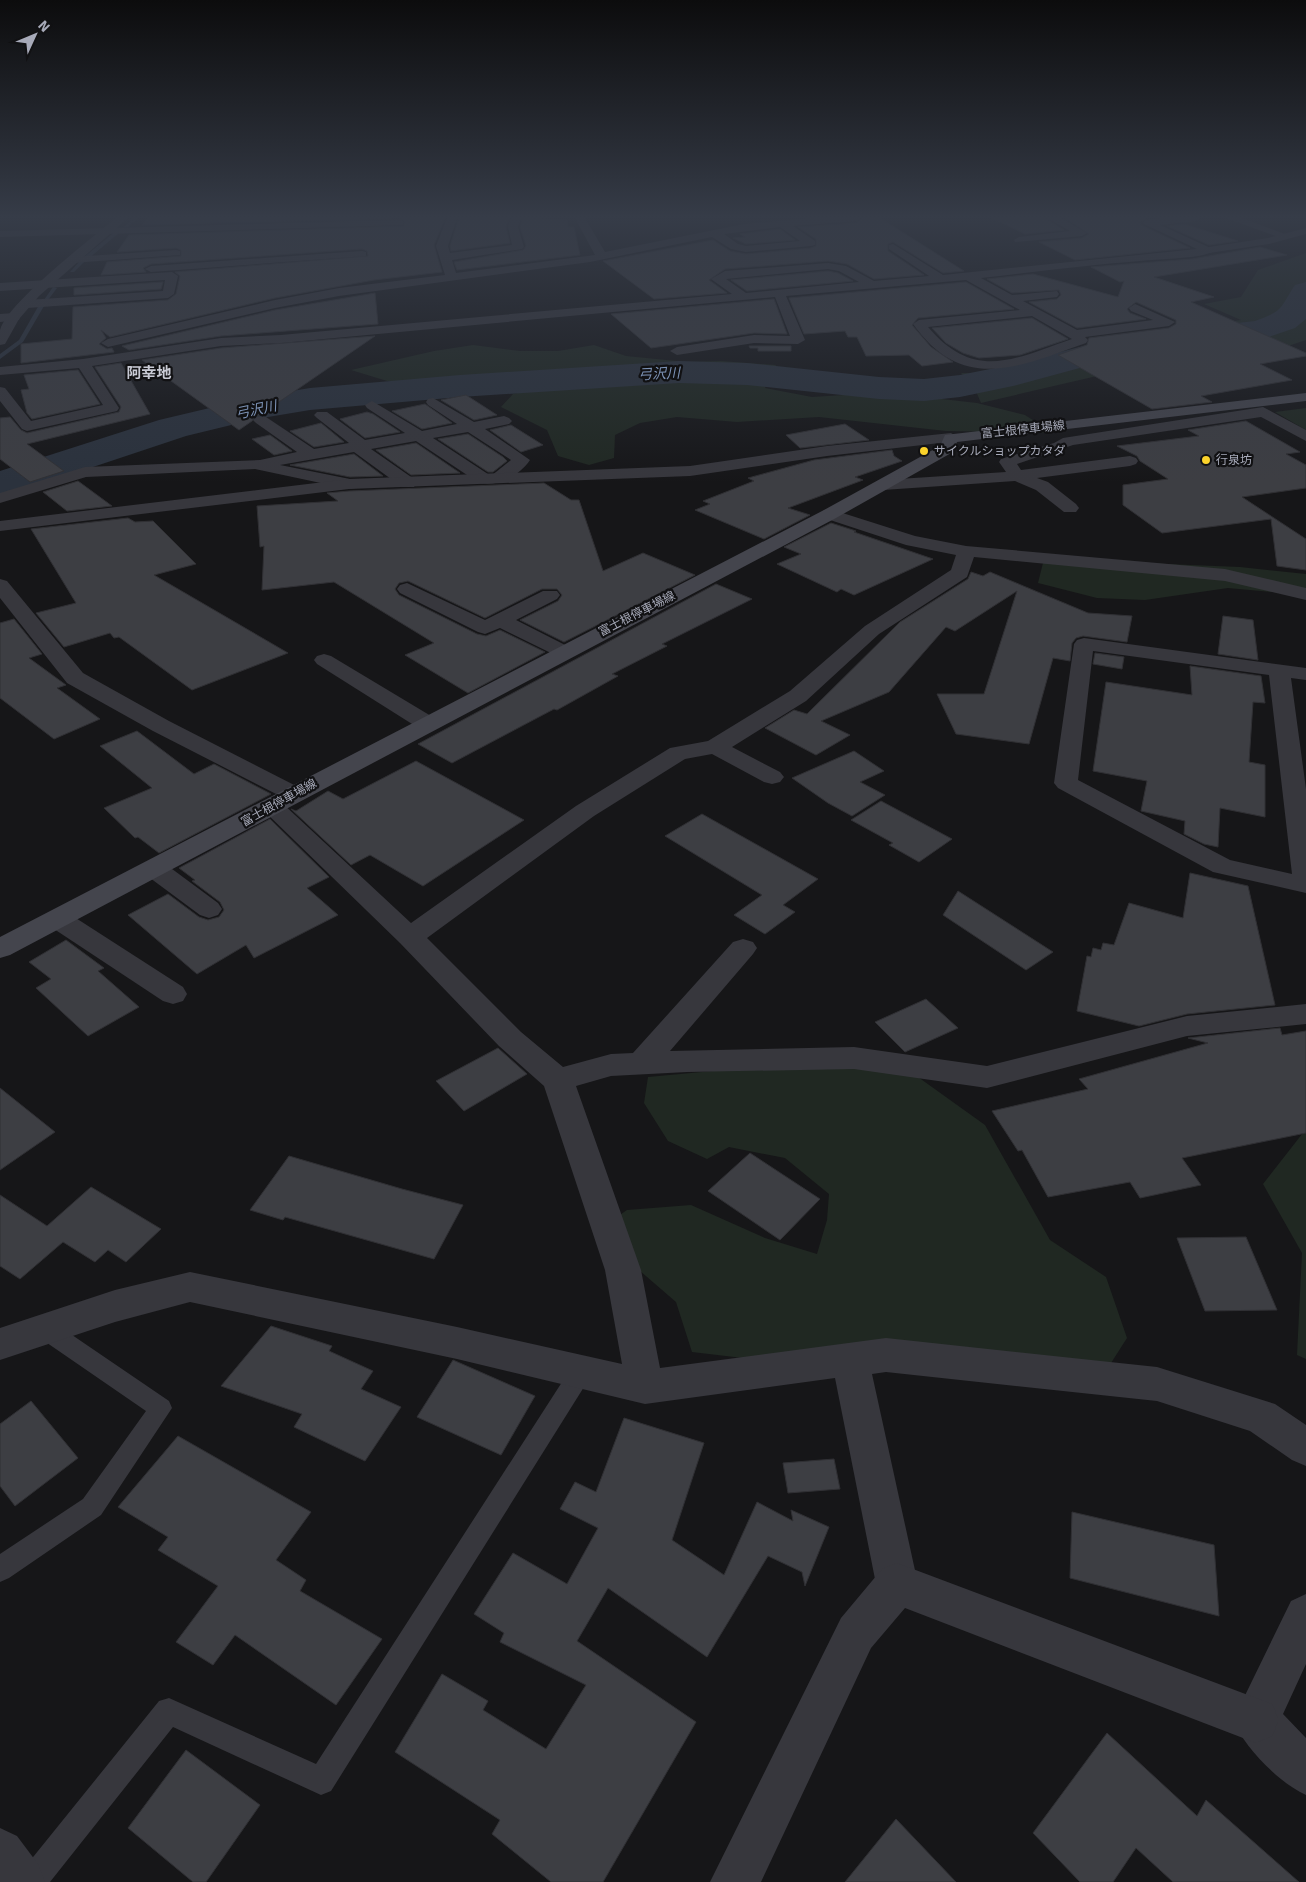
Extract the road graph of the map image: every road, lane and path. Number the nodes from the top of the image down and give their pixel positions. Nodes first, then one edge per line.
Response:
1 (25, 306) edge
2 (267, 306) edge
3 (619, 306) edge
4 (784, 306) edge
5 (1022, 306) edge
6 (1135, 308) dead end
7 (1033, 312) junction
8 (14, 317) junction
9 (0, 318) edge
10 (1075, 334) junction
11 (0, 341) edge
12 (97, 346) dead end
13 (677, 351) dead end
14 (80, 357) junction
15 (1, 374) edge
16 (0, 391) edge
17 (1306, 397) edge
18 (433, 402) dead end
19 (372, 405) dead end
20 (322, 415) dead end
21 (261, 420) dead end
22 (504, 421) dead end
23 (466, 426) junction
24 (416, 435) junction
25 (1306, 436) edge
26 (950, 438) junction
27 (358, 445) junction
28 (308, 453) junction
29 (1130, 461) dead end
30 (255, 464) junction
31 (1017, 476) junction
32 (491, 479) junction
33 (408, 483) junction
34 (349, 484) junction
35 (883, 485) junction
36 (0, 498) edge
37 (1070, 508) dead end
38 (830, 514) junction
39 (0, 526) edge
40 (966, 551) junction
41 (0, 585) edge
42 (407, 589) dead end
43 (1306, 594) edge
44 (550, 595) dead end
45 (500, 620) junction
46 (564, 652) junction
47 (324, 660) dead end
48 (1279, 671) junction
49 (1306, 674) edge
50 (428, 724) junction
51 (716, 747) junction
52 (772, 777) dead end
53 (283, 800) junction
54 (155, 869) junction
55 (1306, 884) edge
56 (209, 910) dead end
57 (58, 919) junction
58 (410, 937) junction
59 (743, 948) dead end
60 (0, 949) edge
61 (173, 994) dead end
62 (1306, 1014) edge
63 (640, 1064) junction
64 (558, 1080) junction
65 (44, 1329) junction
66 (0, 1344) edge
67 (850, 1360) junction
68 (581, 1372) junction
69 (645, 1387) junction
70 (1306, 1447) edge
71 (0, 1569) edge
72 (897, 1584) junction
73 (1306, 1616) edge
74 (1256, 1720) junction
75 (1306, 1770) edge
76 (0, 1853) edge
77 (20, 1882) edge
78 (31, 1882) edge
79 (735, 1882) edge

1 - 8 street
2 - 12 street
3 - 14 street
4 - 13 street
5 - 7 street
6 - 10 street
7 - 10 street
7 - 10 street
8 - 9 street
8 - 11 street
14 - 15 street
14 - 16 street
17 - 26 main road, 富士根停車場線
18 - 23 street
19 - 24 street
20 - 27 street
21 - 28 street
22 - 23 street
23 - 24 street
23 - 32 street
24 - 27 street
24 - 32 street
25 - 31 street
26 - 32 street
26 - 35 main road, 富士根停車場線
27 - 28 street
27 - 33 street
28 - 30 street
29 - 31 street
30 - 34 street
30 - 36 street
31 - 35 street
31 - 37 street
32 - 33 street
33 - 34 street
34 - 39 street
35 - 38 main road, 富士根停車場線
38 - 40 street
38 - 46 main road, 富士根停車場線
40 - 43 street
40 - 51 street
41 - 53 street
42 - 45 street
44 - 45 street
45 - 46 street
46 - 50 main road, 富士根停車場線
47 - 50 street
48 - 49 street
48 - 55 street
48 - 55 street
50 - 53 main road, 富士根停車場線
51 - 52 street
51 - 58 street
53 - 54 main road, 富士根停車場線
53 - 58 street
54 - 56 street
54 - 57 main road, 富士根停車場線
57 - 60 main road, 富士根停車場線
57 - 61 street
58 - 64 street
59 - 63 street
62 - 63 street
63 - 64 street
64 - 69 street
65 - 66 street
65 - 68 street
65 - 71 lane
67 - 69 street
67 - 70 street
67 - 72 street
68 - 69 street
68 - 78 lane
72 - 74 street
72 - 79 street
73 - 74 street
74 - 75 street
76 - 77 street

